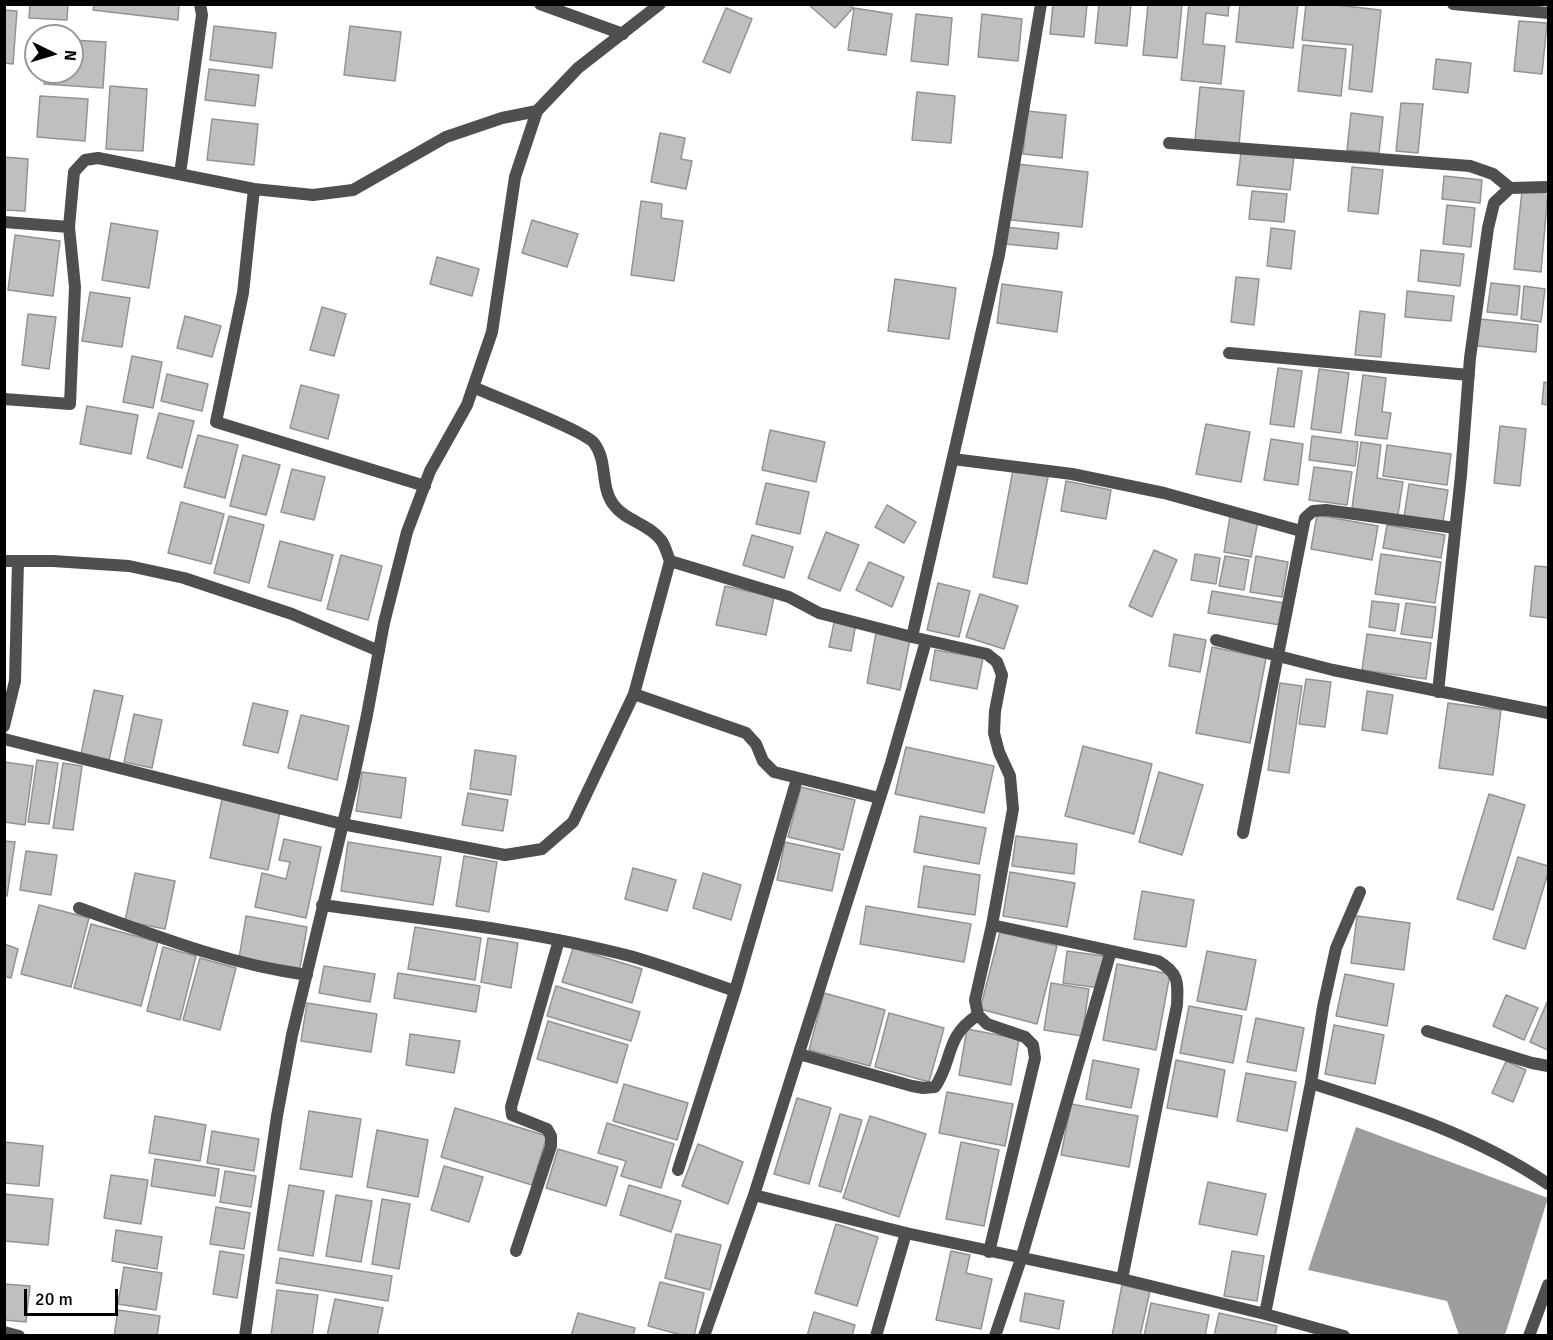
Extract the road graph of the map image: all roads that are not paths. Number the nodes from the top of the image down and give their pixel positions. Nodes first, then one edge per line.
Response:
1 (200, 4) edge
2 (540, 4) edge
3 (660, 4) edge
4 (1453, 4) edge
5 (1040, 5) edge
6 (1548, 13) edge
7 (623, 34) junction
8 (537, 111) junction
9 (1169, 143) dead end
10 (180, 174) junction
11 (1548, 187) edge
12 (1510, 188) junction
13 (254, 189) junction
14 (4, 222) edge
15 (69, 227) junction
16 (1229, 352) dead end
17 (1469, 375) junction
18 (473, 387) junction
19 (4, 399) edge
20 (953, 459) junction
21 (425, 486) junction
22 (1455, 528) junction
23 (1301, 531) junction
24 (4, 561) edge
25 (18, 561) junction
26 (670, 561) junction
27 (912, 637) junction
28 (1216, 640) dead end
29 (926, 641) junction
30 (379, 651) junction
31 (1278, 654) junction
32 (1438, 692) junction
33 (634, 694) junction
34 (1548, 713) edge
35 (4, 726) edge
36 (4, 739) edge
37 (797, 779) junction
38 (879, 798) junction
39 (342, 824) junction
40 (1243, 832) dead end
41 (1360, 892) dead end
42 (322, 905) junction
43 (79, 908) dead end
44 (992, 925) junction
45 (559, 940) junction
46 (1111, 951) junction
47 (307, 975) junction
48 (735, 991) junction
49 (978, 1015) junction
50 (1427, 1031) dead end
51 (799, 1054) junction
52 (1548, 1066) edge
53 (1311, 1083) junction
54 (678, 1170) dead end
55 (1548, 1184) edge
56 (754, 1195) junction
57 (906, 1233) junction
58 (516, 1251) dead end
59 (988, 1252) junction
60 (1021, 1259) junction
61 (1122, 1279) junction
62 (1548, 1285) edge
63 (1265, 1314) junction
64 (4, 1332) edge
65 (19, 1335) edge
66 (245, 1335) edge
67 (704, 1335) edge
68 (876, 1335) edge
69 (995, 1335) edge
70 (1344, 1335) edge
71 (1529, 1335) edge

1 - 10 street
2 - 7 street
3 - 7 street
4 - 6 street
5 - 20 street
7 - 8 street
8 - 13 street
8 - 18 street
9 - 12 street
10 - 13 street
10 - 15 street
11 - 12 street
12 - 17 street
13 - 21 street
14 - 15 street
15 - 19 street
16 - 17 street
17 - 22 street
18 - 21 street
18 - 26 street
20 - 23 street
20 - 27 street
21 - 30 street
22 - 23 street
22 - 32 street
23 - 31 street
24 - 25 street
25 - 30 street
25 - 35 street
26 - 27 street
26 - 33 street
27 - 29 street
28 - 31 street
29 - 38 street
29 - 44 street
30 - 39 street
31 - 32 street
31 - 40 street
32 - 34 street
33 - 37 street
33 - 39 street
36 - 39 street
37 - 38 street
37 - 48 street
38 - 51 street
39 - 42 street
41 - 53 street
42 - 45 street
42 - 47 street
43 - 47 street
44 - 46 street
44 - 49 street
45 - 48 street
45 - 58 street
46 - 60 street
46 - 61 street
47 - 66 street
48 - 54 street
49 - 51 street
49 - 59 street
50 - 52 street
51 - 56 street
53 - 55 street
53 - 63 street
56 - 57 street
56 - 67 street
57 - 59 street
57 - 68 street
59 - 60 street
60 - 61 street
60 - 69 street
61 - 63 street
62 - 71 street
63 - 70 street
64 - 65 street

